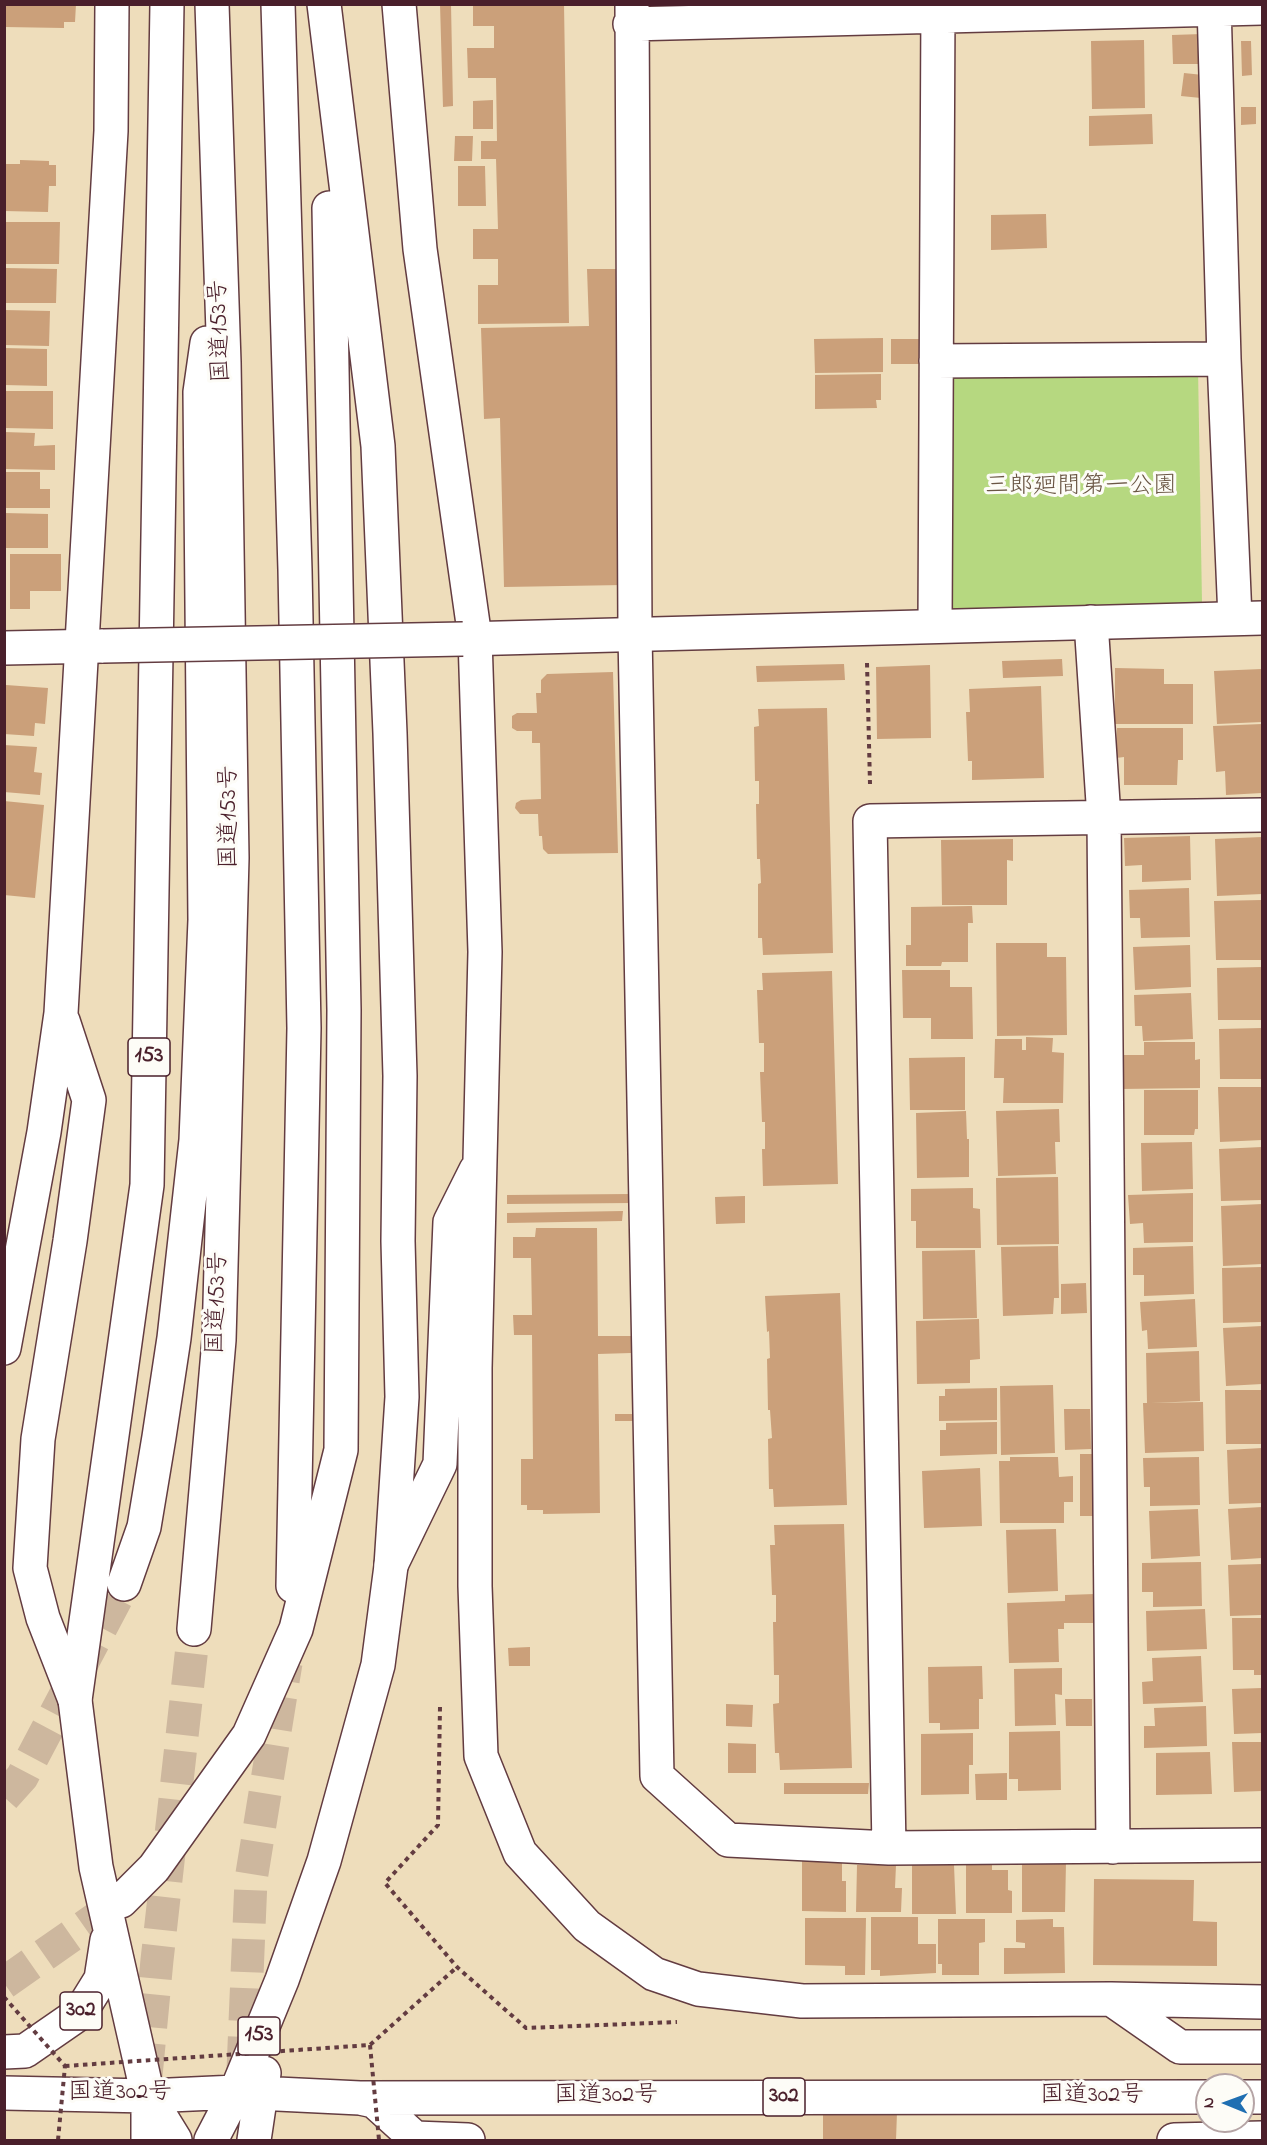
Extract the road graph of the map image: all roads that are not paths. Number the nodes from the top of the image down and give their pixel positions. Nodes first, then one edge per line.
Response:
1 (112, 4) edge
2 (167, 4) edge
3 (212, 4) edge
4 (278, 4) edge
5 (399, 4) edge
6 (1214, 7) edge
7 (1263, 8) edge
8 (938, 11) edge
9 (631, 14) edge
10 (325, 18) edge
11 (220, 251) junction
12 (1224, 359) junction
13 (936, 361) junction
14 (1249, 618) edge
15 (1091, 622) junction
16 (935, 626) junction
17 (635, 634) junction
18 (469, 639) junction
19 (93, 647) junction
20 (4, 648) edge
21 (1263, 815) edge
22 (1104, 818) junction
23 (61, 1013) junction
24 (481, 1160) junction
25 (4, 1348) edge
26 (391, 1566) junction
27 (124, 1584) tunnel mouth
28 (194, 1629) tunnel mouth
29 (292, 1629) tunnel mouth
30 (75, 1700) junction
31 (1263, 1845) edge
32 (1113, 1847) junction
33 (889, 1848) junction
34 (115, 1915) junction
35 (1111, 1999) junction
36 (1263, 2002) edge
37 (1263, 2047) edge
38 (4, 2052) edge
39 (4, 2093) edge
40 (148, 2096) junction
41 (1195, 2097) edge
42 (360, 2098) junction
43 (250, 2117) edge
44 (1263, 2138) edge
45 (148, 2140) edge
46 (175, 2140) edge
47 (211, 2140) edge
48 (468, 2140) edge
49 (1174, 2140) edge

1 - 19 main road
2 - 30 main road, 153
3 - 11 main road, 国道153号
4 - 29 main road
5 - 18 main road
6 - 7 main road
6 - 8 main road
6 - 12 main road
8 - 9 main road
8 - 13 main road
9 - 17 main road
10 - 26 main road, 153
10 - 34 main road
11 - 27 main road
11 - 28 main road, 国道153号
12 - 13 main road
12 - 14 main road
13 - 16 main road
14 - 15 main road
15 - 16 main road
15 - 22 main road
16 - 17 main road
17 - 18 main road
17 - 33 main road
18 - 19 main road, bridge
18 - 24 main road
19 - 20 main road
19 - 23 main road
21 - 22 main road
22 - 32 main road
22 - 33 main road
23 - 25 main road
23 - 30 main road
24 - 26 main road
24 - 35 main road
26 - 43 main road, 153
30 - 34 main road, 153
31 - 32 main road
32 - 33 main road
34 - 38 main road, 302
34 - 40 main road, 153
35 - 36 main road
35 - 37 main road
39 - 40 main road, 国道302号 / 302
40 - 43 main road, 国道302号 / 302
40 - 45 main road, 153
40 - 46 main road
41 - 42 main road, 国道302号 / 302
42 - 43 main road, 国道302号 / 302
42 - 48 main road
43 - 47 main road, 153
44 - 49 main road

